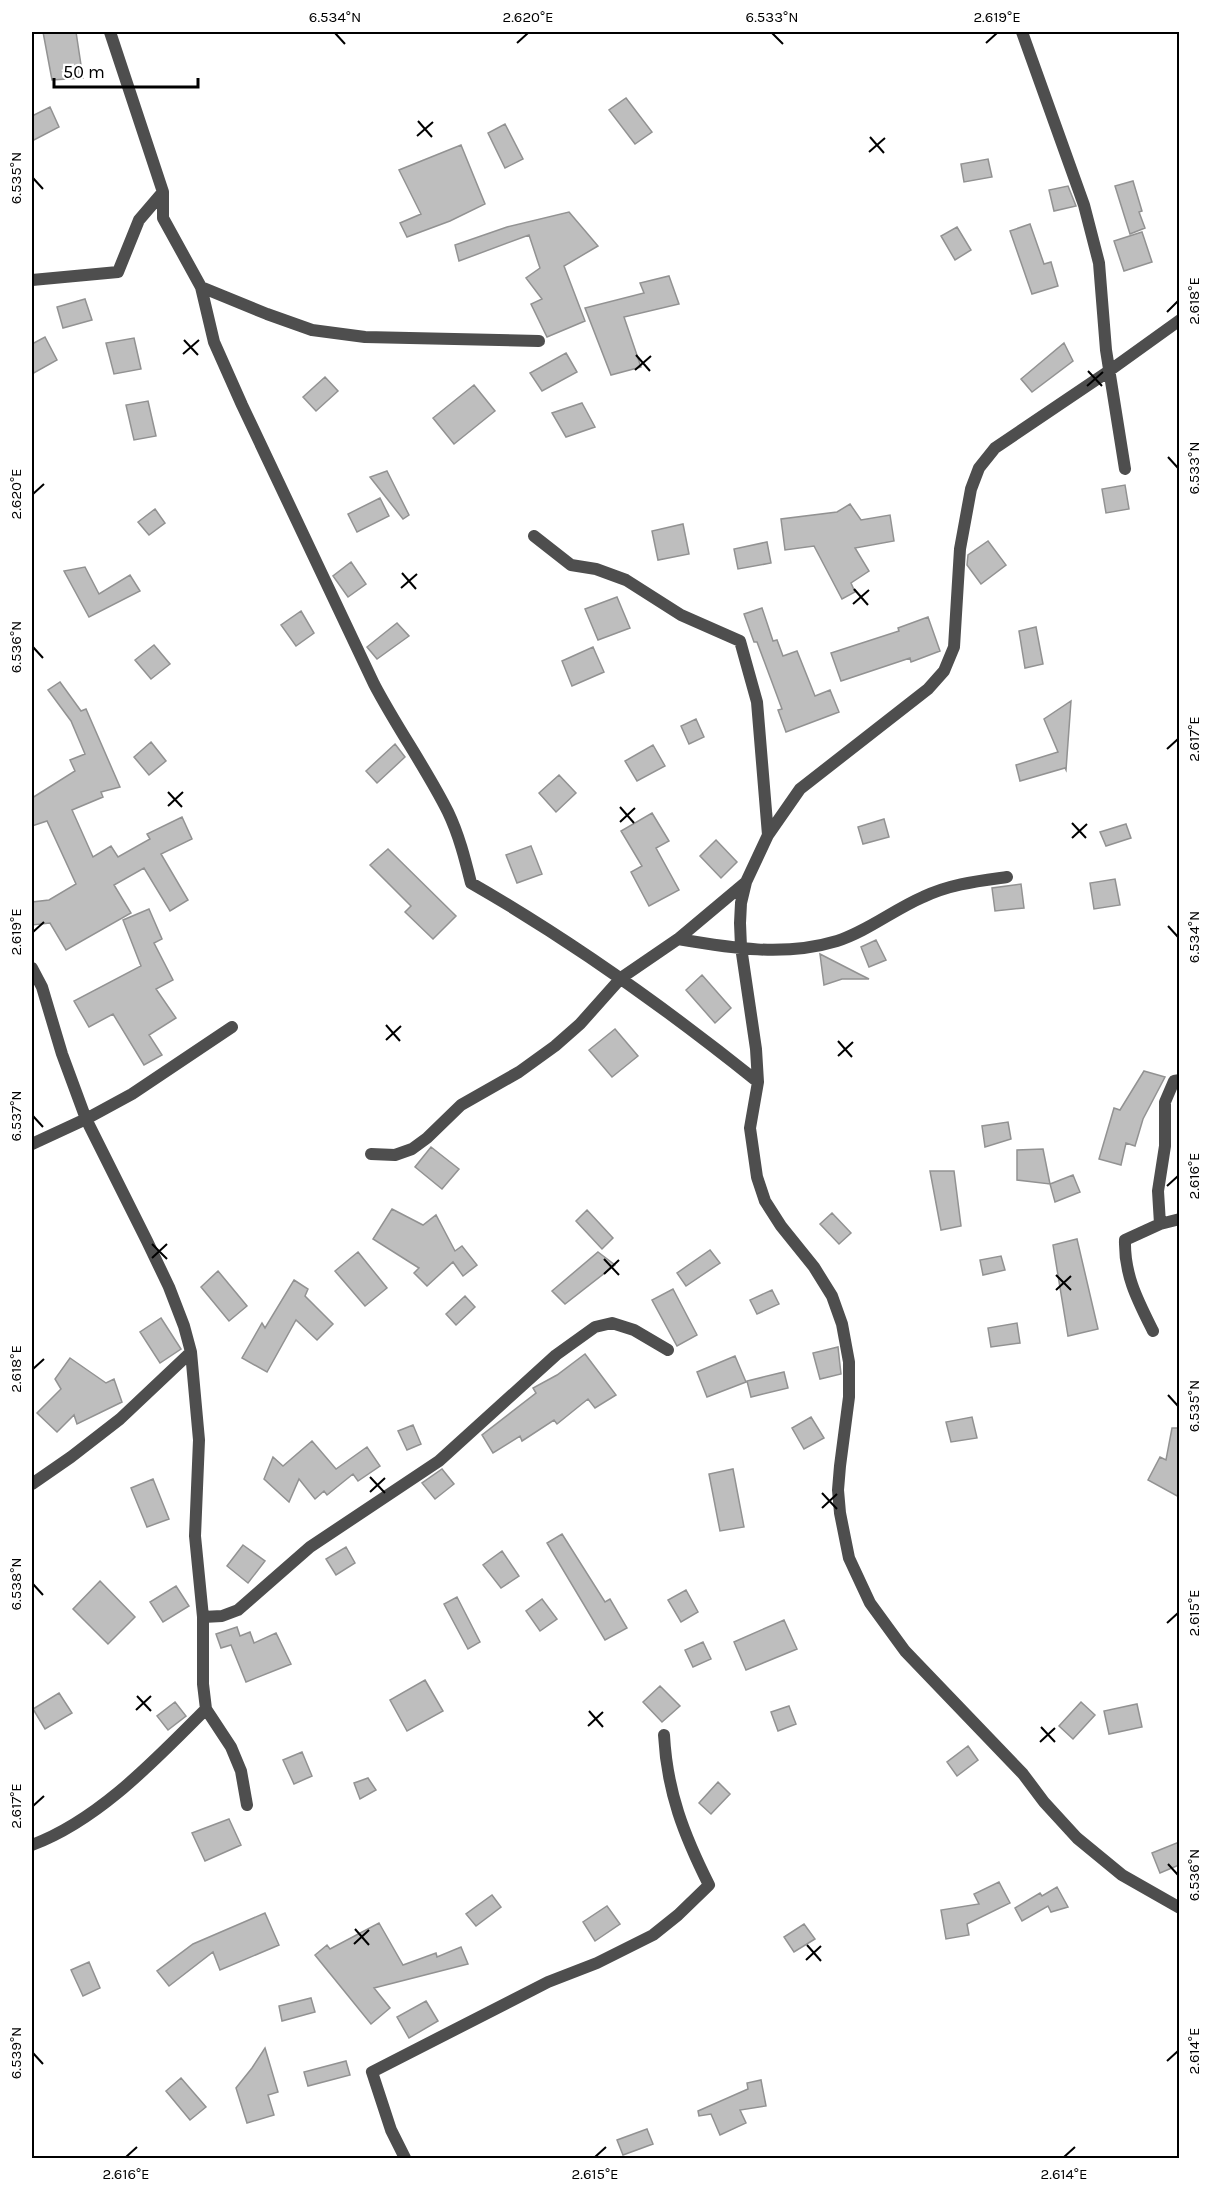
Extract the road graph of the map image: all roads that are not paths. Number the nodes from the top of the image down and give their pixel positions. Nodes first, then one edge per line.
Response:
1 (110, 32) edge
2 (1022, 32) edge
3 (163, 192) junction
4 (32, 280) edge
5 (201, 287) junction
6 (1179, 320) edge
7 (539, 341) dead end
8 (1110, 371) junction
9 (1125, 470) dead end
10 (534, 536) dead end
11 (768, 835) junction
12 (1007, 877) dead end
13 (746, 882) junction
14 (678, 939) junction
15 (741, 948) junction
16 (32, 968) edge
17 (621, 978) junction
18 (232, 1027) dead end
19 (1179, 1080) edge
20 (758, 1082) junction
21 (86, 1119) junction
22 (32, 1144) edge
23 (371, 1154) dead end
24 (1179, 1220) edge
25 (1160, 1224) junction
26 (1153, 1331) dead end
27 (668, 1350) dead end
28 (190, 1352) junction
29 (32, 1484) edge
30 (204, 1617) junction
31 (206, 1708) junction
32 (664, 1735) dead end
33 (247, 1805) dead end
34 (32, 1845) edge
35 (1179, 1908) edge
36 (405, 2158) edge

1 - 3 street
2 - 8 street
3 - 4 street
3 - 5 street
5 - 7 street
5 - 17 street
6 - 8 street
8 - 9 street
8 - 11 street
10 - 11 street
11 - 13 street
12 - 15 street
13 - 14 street
13 - 15 street
14 - 15 street
14 - 17 street
15 - 20 street
16 - 21 street
17 - 20 street
17 - 23 street
18 - 21 street
19 - 25 street
20 - 35 street
21 - 22 street
21 - 28 street
24 - 25 street
25 - 26 street
27 - 30 street
28 - 29 street
28 - 30 street
30 - 31 street
31 - 33 street
31 - 34 street
32 - 36 street

